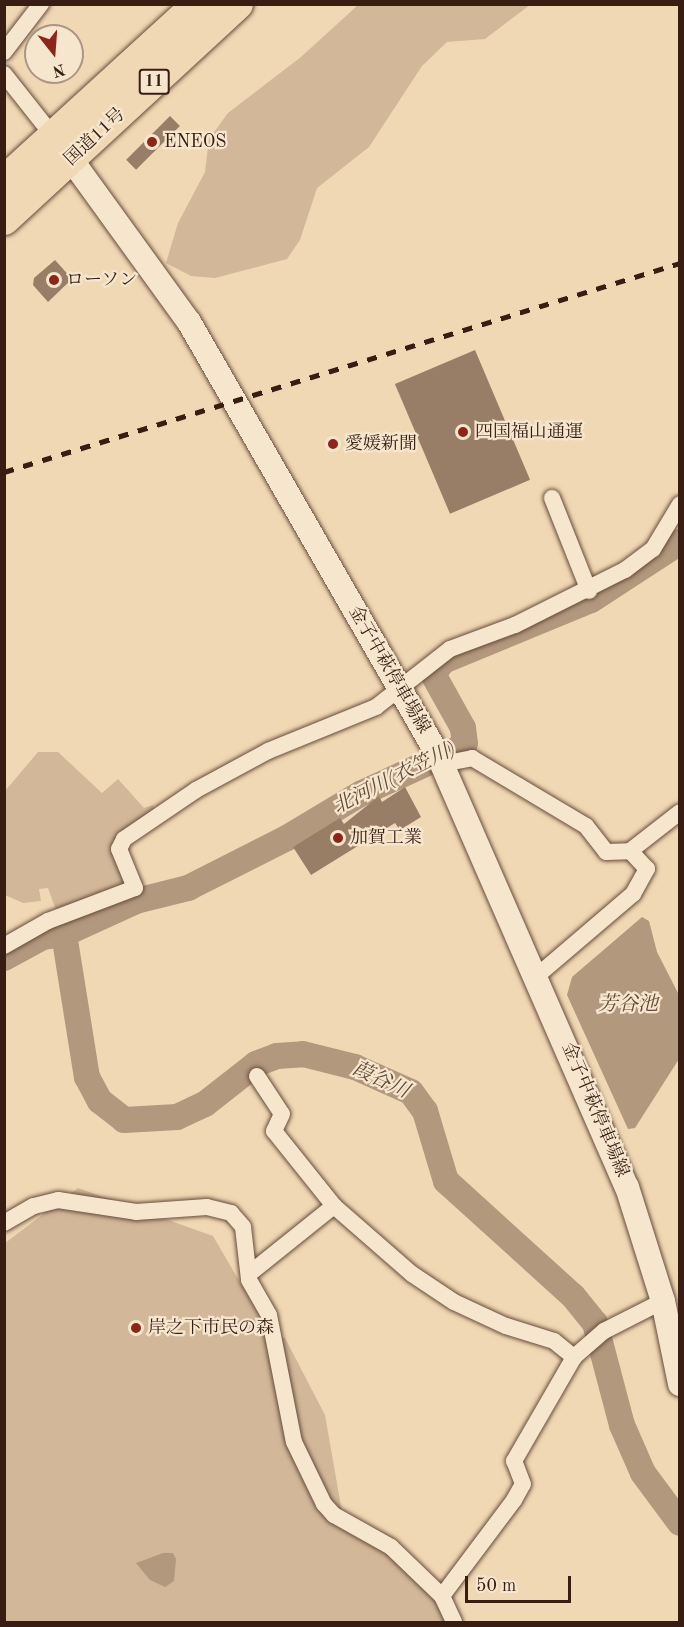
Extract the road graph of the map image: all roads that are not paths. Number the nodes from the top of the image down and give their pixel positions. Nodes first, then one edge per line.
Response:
1 (41, 4) edge
2 (199, 4) edge
3 (237, 4) edge
4 (4, 52) edge
5 (4, 74) edge
6 (63, 148) junction
7 (4, 182) edge
8 (4, 219) edge
9 (552, 498) dead end
10 (680, 504) edge
11 (589, 591) junction
12 (402, 690) junction
13 (439, 759) junction
14 (680, 812) edge
15 (630, 851) junction
16 (4, 946) edge
17 (538, 975) junction
18 (257, 1076) dead end
19 (334, 1206) junction
20 (4, 1223) edge
21 (249, 1274) junction
22 (663, 1301) junction
23 (574, 1357) junction
24 (680, 1384) edge
25 (442, 1596) junction
26 (454, 1623) edge

1 - 4 street
2 - 6 highway, 国道11号 / 11
3 - 6 highway, 国道11号 / 11
5 - 6 street
6 - 7 highway, 国道11号 / 11
6 - 8 highway, 国道11号 / 11
6 - 12 main road, 金子中萩停車場線
9 - 11 street
10 - 11 street
11 - 12 street
12 - 13 main road, 金子中萩停車場線
12 - 16 street
13 - 15 street
13 - 17 main road, 金子中萩停車場線
14 - 15 street
15 - 17 street
17 - 22 main road, 金子中萩停車場線
18 - 19 street
19 - 21 street
19 - 23 street
20 - 21 street
21 - 25 street
22 - 23 street
22 - 24 main road, 金子中萩停車場線
23 - 25 street
25 - 26 street

